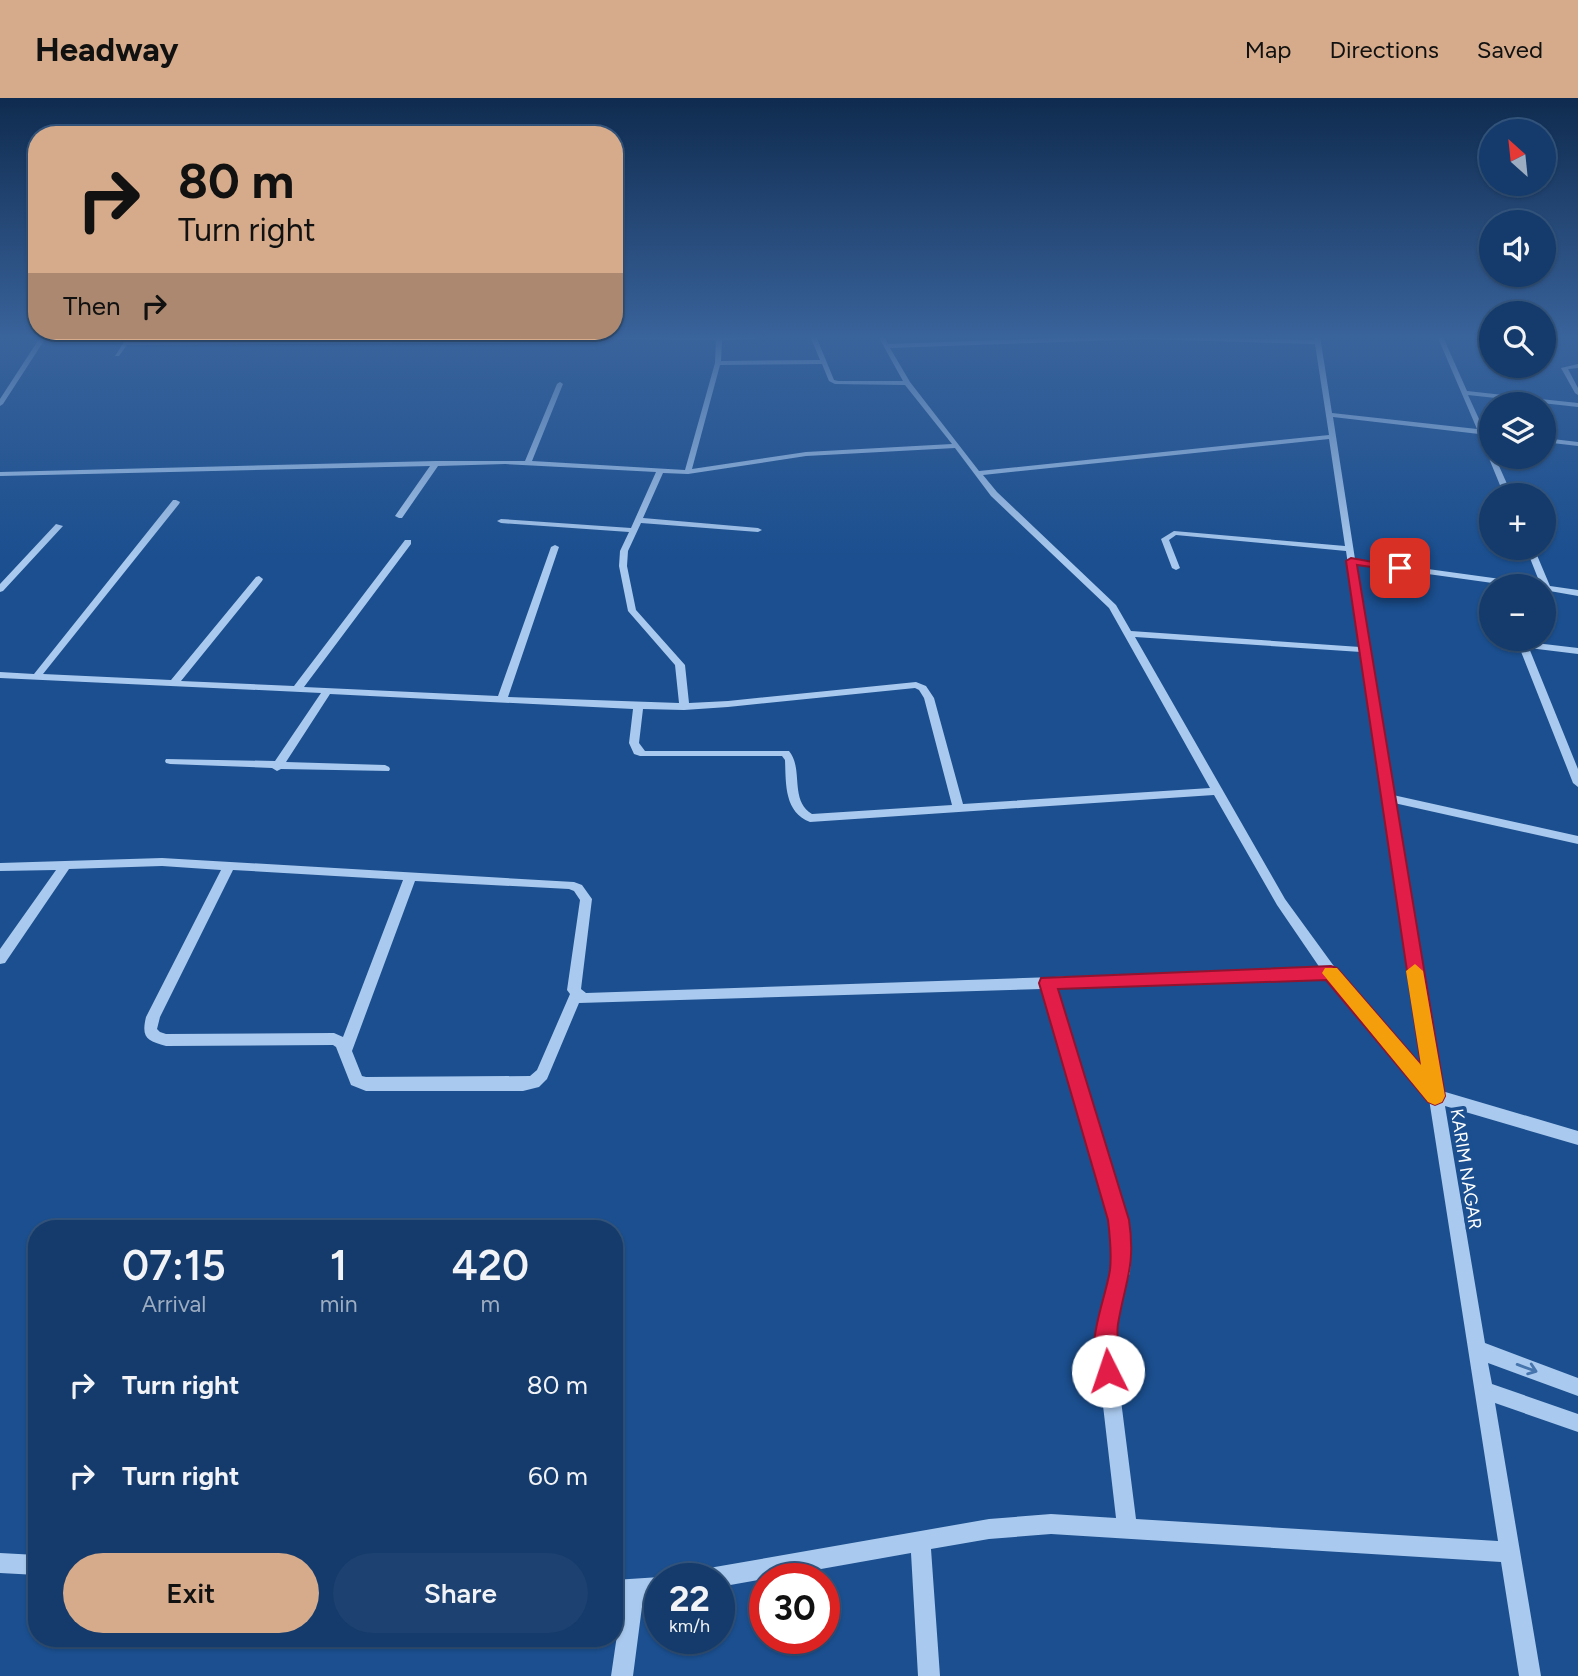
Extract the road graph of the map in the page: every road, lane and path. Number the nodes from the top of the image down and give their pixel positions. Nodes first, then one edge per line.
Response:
1 (549, 410) edge
2 (705, 410) edge
3 (928, 410) edge
4 (1328, 410) edge
5 (1329, 415) junction
6 (1479, 432) edge
7 (1332, 437) junction
8 (1556, 441) edge
9 (1578, 444) edge
10 (957, 446) junction
11 (528, 462) junction
12 (436, 463) junction
13 (660, 471) junction
14 (688, 472) junction
15 (978, 473) junction
16 (0, 474) edge
17 (176, 502) dead end
18 (399, 516) dead end
19 (638, 520) junction
20 (500, 521) dead end
21 (59, 526) dead end
22 (633, 530) junction
23 (758, 530) dead end
24 (408, 542) dead end
25 (555, 547) dead end
26 (1350, 555) junction
27 (1176, 568) dead end
28 (259, 579) dead end
29 (1479, 580) edge
30 (0, 589) edge
31 (1556, 590) edge
32 (1578, 593) edge
33 (1130, 634) junction
34 (1556, 647) edge
35 (1365, 650) junction
36 (1526, 651) edge
37 (1578, 651) edge
38 (0, 676) edge
39 (37, 676) junction
40 (174, 683) junction
41 (297, 689) junction
42 (328, 690) junction
43 (502, 700) junction
44 (638, 707) junction
45 (684, 707) junction
46 (170, 761) dead end
47 (277, 767) junction
48 (385, 769) dead end
49 (1578, 783) edge
50 (1219, 791) junction
51 (1387, 798) junction
52 (960, 809) junction
53 (1578, 841) edge
54 (66, 865) junction
55 (229, 866) junction
56 (0, 867) edge
57 (411, 876) junction
58 (0, 959) edge
59 (1331, 973) junction
60 (1047, 983) junction
61 (576, 995) junction
62 (345, 1051) junction
63 (1435, 1096) junction
64 (1578, 1138) edge
65 (1476, 1349) junction
66 (1578, 1387) edge
67 (1483, 1390) junction
68 (1578, 1423) edge
69 (1127, 1529) junction
70 (920, 1541) junction
71 (1510, 1552) junction
72 (0, 1563) edge
73 (28, 1565) edge
74 (735, 1573) edge
75 (644, 1588) edge
76 (624, 1590) edge
77 (623, 1633) edge
78 (623, 1647) edge
79 (622, 1676) edge
80 (929, 1676) edge
81 (1530, 1676) edge

1 - 11 street
2 - 14 street
3 - 10 street
4 - 5 street, KARIM NAGAR
5 - 6 street
5 - 7 street, KARIM NAGAR
7 - 15 street
7 - 26 street, KARIM NAGAR
8 - 9 street
10 - 14 street
10 - 15 street
11 - 12 street
11 - 13 street
12 - 16 street
12 - 18 street
13 - 14 street
13 - 19 street
15 - 33 street
17 - 39 street
19 - 22 street
19 - 23 street
20 - 22 street
21 - 30 street
22 - 45 street
24 - 41 street
25 - 43 street
26 - 27 street
26 - 29 street
26 - 35 street, KARIM NAGAR
28 - 40 street
31 - 32 street
33 - 35 street
33 - 50 street
34 - 37 street
35 - 51 street, KARIM NAGAR
36 - 49 street
38 - 39 street
39 - 40 street
40 - 41 street
41 - 42 street
42 - 43 street
42 - 47 street
43 - 44 street
44 - 45 street
44 - 52 street
45 - 52 street
46 - 47 street
47 - 48 street
50 - 52 street
50 - 59 street
51 - 53 street
51 - 63 street, KARIM NAGAR
54 - 55 street
54 - 56 street
54 - 58 street
55 - 57 street
55 - 62 street
57 - 61 street
57 - 62 street
59 - 60 street
59 - 63 street
60 - 61 street
60 - 69 street
61 - 62 street
63 - 64 street
63 - 65 street, KARIM NAGAR
65 -> 66 street
65 - 67 street, KARIM NAGAR
67 - 68 street
67 - 71 street, KARIM NAGAR
69 - 70 street
69 - 71 street
70 - 74 street
70 - 80 street
71 - 81 street, KARIM NAGAR
72 - 73 street
75 - 76 street
76 - 77 street
78 - 79 street

